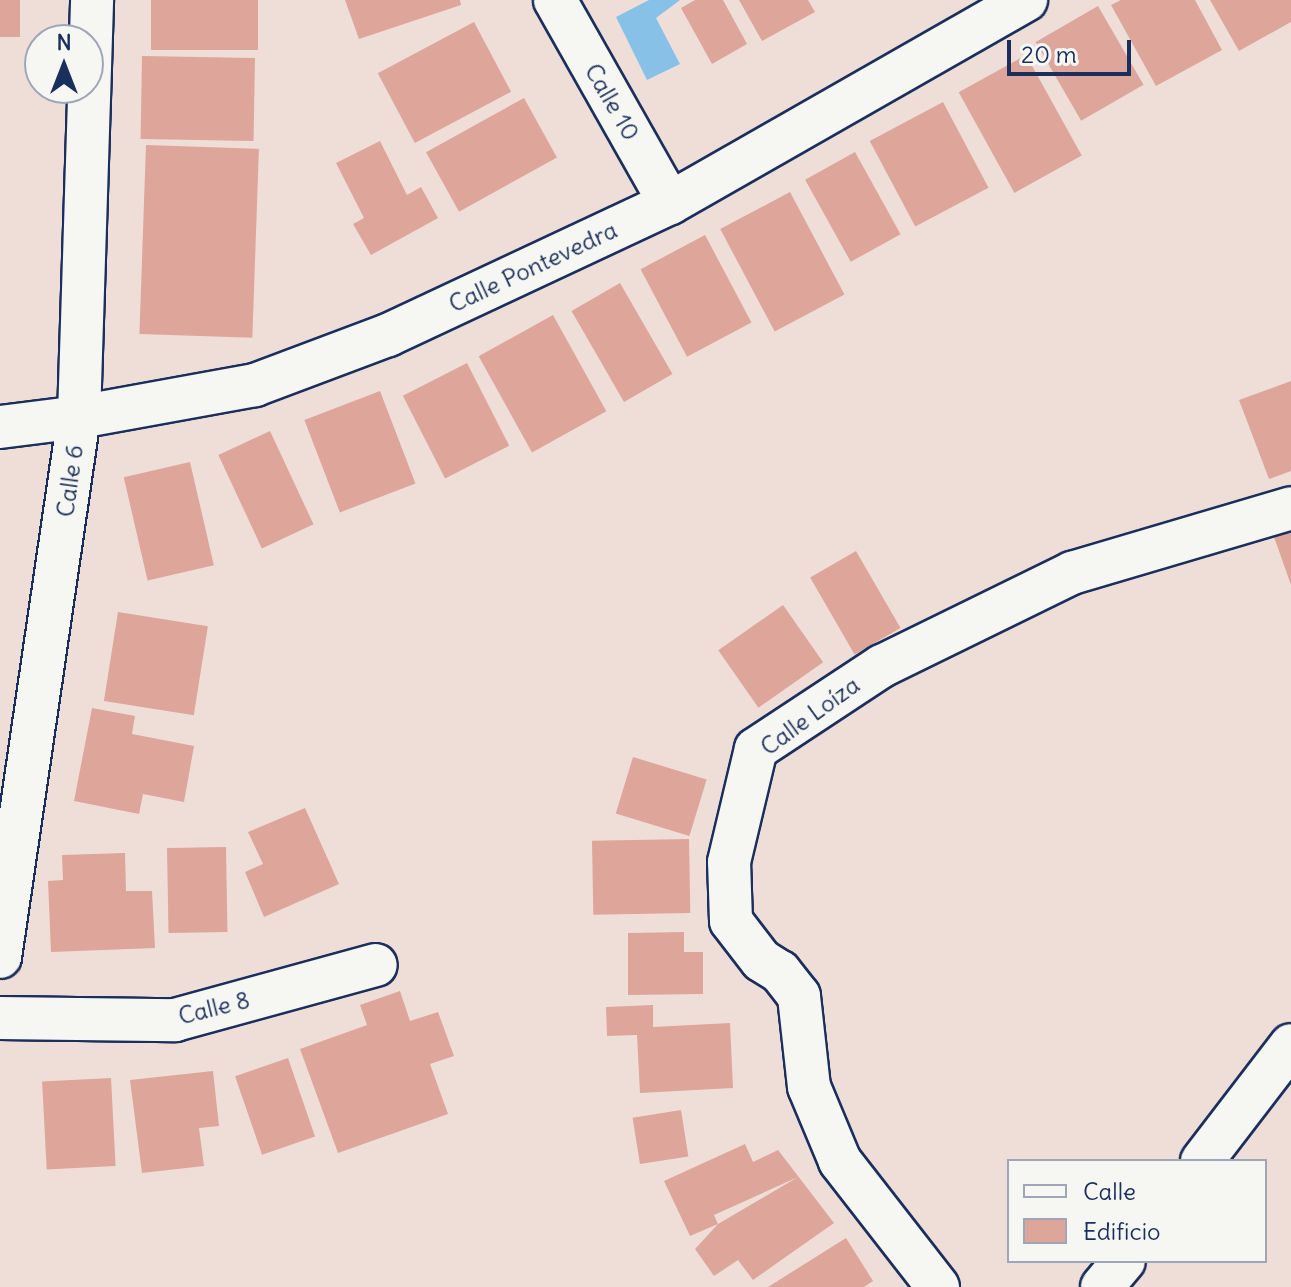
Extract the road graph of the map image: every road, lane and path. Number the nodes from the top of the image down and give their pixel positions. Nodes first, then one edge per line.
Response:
1 (92, 0) edge
2 (555, 0) edge
3 (1026, 0) edge
4 (670, 203) junction
5 (79, 417) junction
6 (0, 427) edge
7 (1291, 508) edge
8 (0, 957) edge
9 (376, 965) dead end
10 (0, 1018) edge
11 (1291, 1045) edge
12 (1204, 1159) edge
13 (1122, 1263) edge
14 (938, 1287) edge
15 (1102, 1287) edge

1 - 5 street, Calle 6
2 - 4 street, Calle 10
3 - 4 street, Calle Pontevedra
4 - 5 street, Calle Pontevedra
5 - 6 street, Calle Pontevedra
5 - 8 street, Calle 6
7 - 14 street, Calle Loíza
9 - 10 street, Calle 8
11 - 12 street
13 - 15 street

